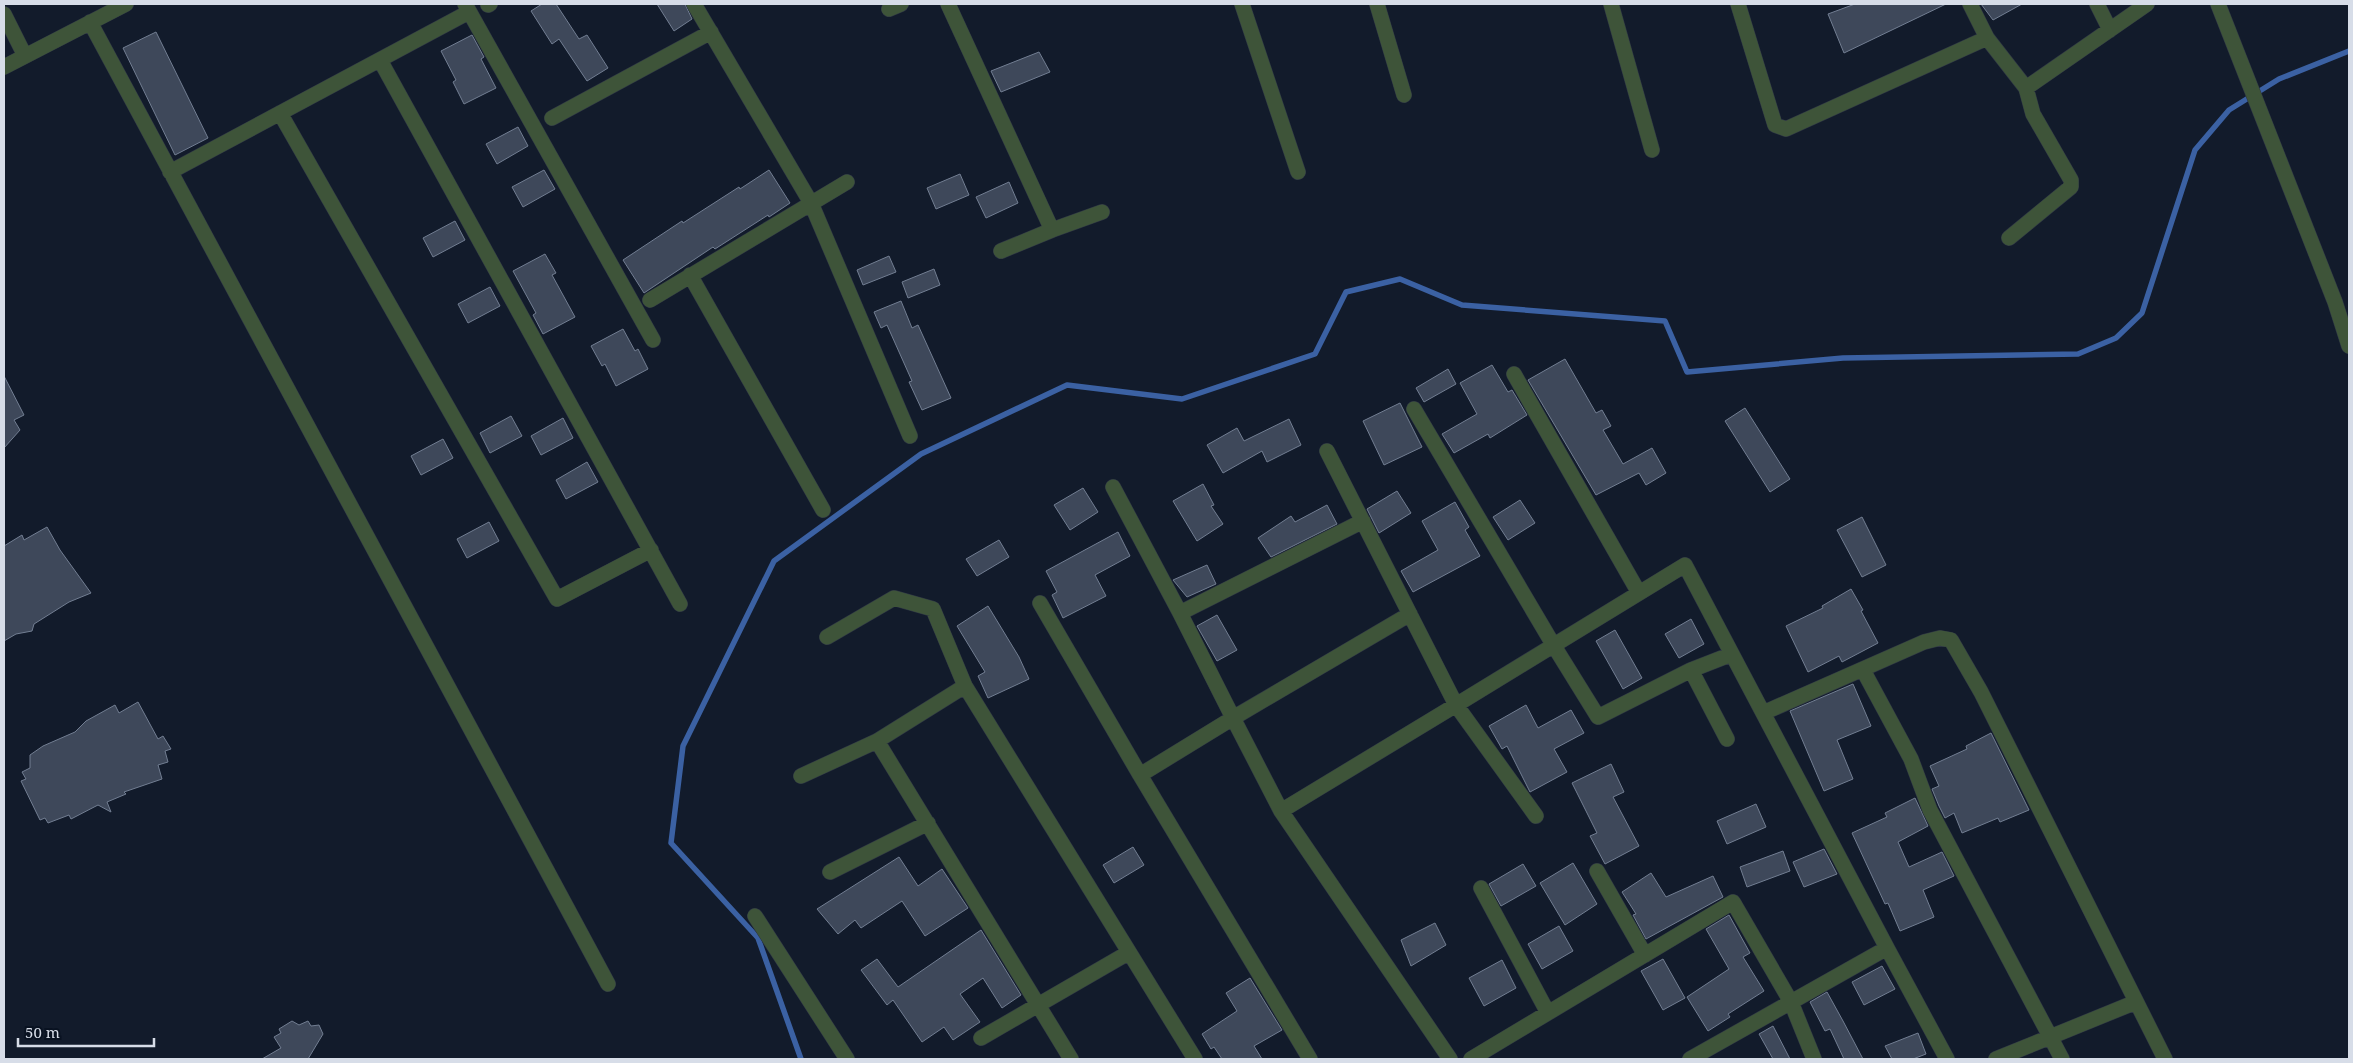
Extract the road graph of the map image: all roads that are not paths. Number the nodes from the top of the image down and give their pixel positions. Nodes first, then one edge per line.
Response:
1 (126, 4) edge
2 (694, 4) edge
3 (948, 4) edge
4 (1242, 4) edge
5 (1377, 4) edge
6 (1611, 4) edge
7 (1738, 4) edge
8 (1970, 4) edge
9 (2096, 4) edge
10 (2147, 4) edge
11 (2218, 4) edge
12 (467, 8) edge
13 (4, 14) edge
14 (90, 22) junction
15 (2110, 30) junction
16 (710, 32) junction
17 (1987, 38) junction
18 (25, 56) junction
19 (380, 60) junction
20 (4, 67) edge
21 (2026, 88) junction
22 (1404, 95) dead end
23 (280, 113) junction
24 (552, 118) dead end
25 (1652, 150) dead end
26 (170, 172) junction
27 (1298, 172) dead end
28 (847, 182) dead end
29 (811, 203) junction
30 (1102, 212) dead end
31 (1052, 230) junction
32 (2009, 238) dead end
33 (1001, 251) dead end
34 (690, 275) junction
35 (650, 300) dead end
36 (2342, 300) edge
37 (653, 340) dead end
38 (2349, 346) edge
39 (1514, 374) dead end
40 (1414, 409) dead end
41 (910, 436) dead end
42 (1328, 451) dead end
43 (1114, 487) dead end
44 (823, 510) dead end
45 (1363, 521) junction
46 (651, 550) junction
47 (1639, 593) junction
48 (1040, 603) dead end
49 (680, 604) dead end
50 (1180, 613) junction
51 (1410, 614) junction
52 (827, 637) dead end
53 (1554, 646) junction
54 (1732, 654) junction
55 (1691, 670) junction
56 (1863, 670) junction
57 (965, 686) junction
58 (1456, 705) junction
59 (1763, 713) junction
60 (1233, 718) junction
61 (1727, 739) dead end
62 (877, 741) junction
63 (1140, 775) junction
64 (801, 776) dead end
65 (1281, 811) junction
66 (1536, 816) dead end
67 (928, 824) junction
68 (830, 872) dead end
69 (1597, 872) dead end
70 (1481, 888) dead end
71 (755, 916) dead end
72 (1887, 948) junction
73 (1128, 953) junction
74 (1645, 955) junction
75 (608, 984) dead end
76 (1791, 1002) junction
77 (2136, 1002) junction
78 (1037, 1005) junction
79 (1548, 1013) junction
80 (2050, 1036) junction
81 (981, 1038) dead end
82 (847, 1059) edge
83 (1071, 1059) edge
84 (1195, 1059) edge
85 (1310, 1059) edge
86 (1450, 1059) edge
87 (1472, 1059) edge
88 (1690, 1059) edge
89 (1814, 1059) edge
90 (1947, 1059) edge
91 (1996, 1059) edge
92 (2062, 1059) edge
93 (2165, 1059) edge

1 - 14 street
2 - 16 street
3 - 31 street
4 - 27 street
5 - 22 street
6 - 25 street
7 - 17 street
8 - 17 street
9 - 15 street
10 - 15 street
11 - 36 street
12 - 19 street
12 - 37 street
13 - 18 street
14 - 18 street
14 - 26 street
15 - 21 street
16 - 24 street
16 - 29 street
17 - 21 street
18 - 20 street
19 - 23 street
19 - 46 street
21 - 32 street
23 - 26 street
23 - 46 street
26 - 75 street
28 - 29 street
29 - 34 street
29 - 41 street
30 - 31 street
31 - 33 street
34 - 35 street
34 - 44 street
36 - 38 street
39 - 47 street
40 - 53 street
42 - 45 street
43 - 50 street
45 - 50 street
45 - 51 street
46 - 49 street
47 - 53 street
47 - 54 street
48 - 63 street
50 - 60 street
51 - 58 street
51 - 60 street
52 - 57 street
53 - 55 street
53 - 58 street
54 - 55 street
54 - 59 street
55 - 61 street
56 - 59 street
56 - 77 street
56 - 80 street
57 - 62 street
57 - 73 street
58 - 65 street
58 - 66 street
59 - 72 street
60 - 63 street
60 - 65 street
62 - 64 street
62 - 67 street
63 - 85 street
65 - 86 street
67 - 68 street
67 - 78 street
69 - 74 street
70 - 79 street
71 - 82 street
72 - 76 street
72 - 90 street
73 - 78 street
73 - 84 street
74 - 76 street
74 - 79 street
76 - 88 street
76 - 89 street
77 - 80 street
77 - 93 street
78 - 81 street
78 - 83 street
79 - 87 street
80 - 91 street
80 - 92 street

